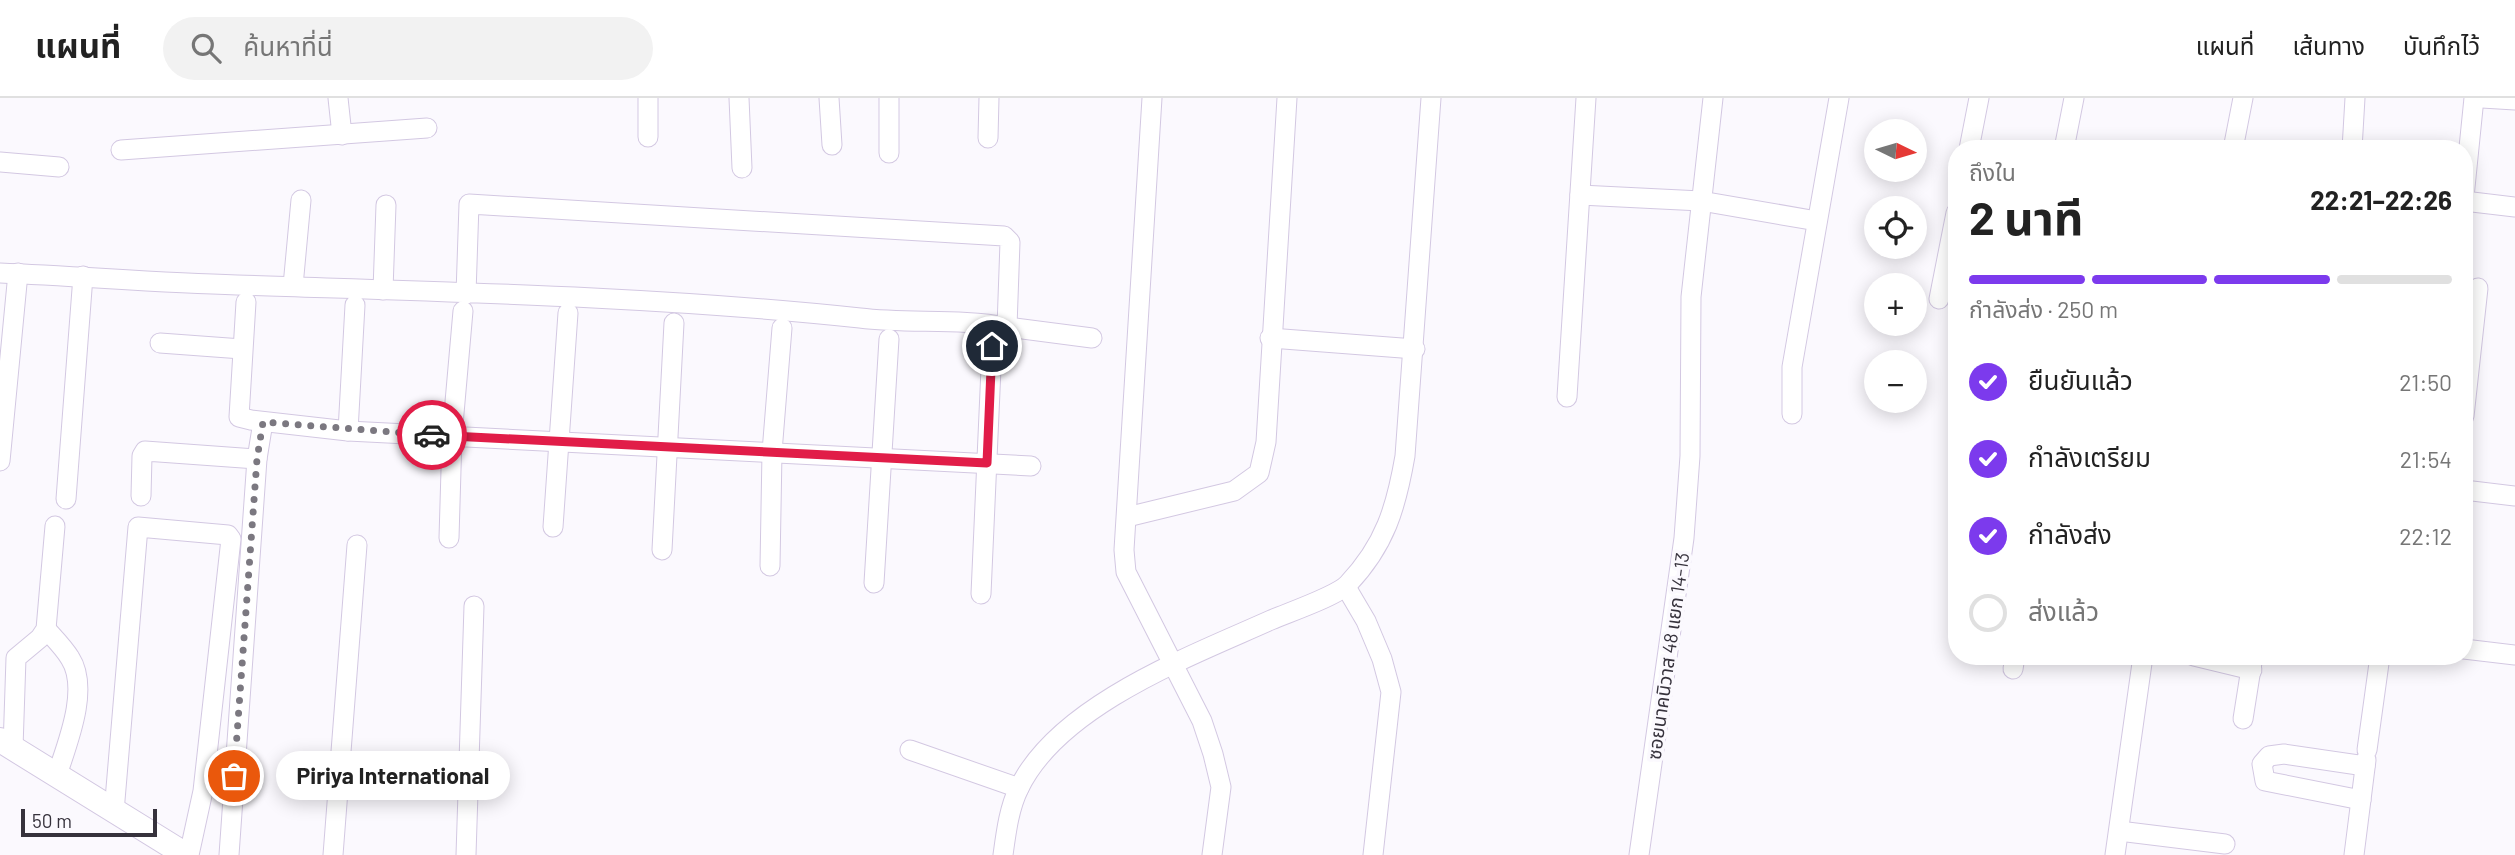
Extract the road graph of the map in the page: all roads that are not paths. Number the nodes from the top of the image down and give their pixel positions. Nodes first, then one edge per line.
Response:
1 (338, 98) edge
2 (648, 98) edge
3 (739, 98) edge
4 (829, 98) edge
5 (889, 98) edge
6 (989, 98) edge
7 (1152, 98) edge
8 (1287, 98) edge
9 (1431, 98) edge
10 (1586, 98) edge
11 (1713, 98) edge
12 (1839, 98) edge
13 (1979, 98) edge
14 (2074, 98) edge
15 (2243, 98) edge
16 (2355, 98) edge
17 (2474, 98) edge
18 (2482, 98) edge
19 (2515, 100) edge
20 (427, 128) dead end
21 (341, 135) junction
22 (648, 137) dead end
23 (988, 138) dead end
24 (1971, 140) edge
25 (2066, 140) edge
26 (2235, 140) edge
27 (2353, 140) edge
28 (2470, 140) edge
29 (832, 145) dead end
30 (121, 150) dead end
31 (889, 153) dead end
32 (0, 162) edge
33 (59, 167) dead end
34 (742, 168) dead end
35 (1580, 195) junction
36 (302, 200) dead end
37 (2473, 200) edge
38 (1701, 201) junction
39 (386, 205) dead end
40 (2515, 207) edge
41 (1817, 221) junction
42 (1948, 253) edge
43 (9, 273) edge
44 (83, 276) junction
45 (293, 286) junction
46 (2478, 288) dead end
47 (383, 290) junction
48 (1939, 299) dead end
49 (246, 302) dead end
50 (465, 302) junction
51 (355, 305) dead end
52 (568, 313) dead end
53 (674, 323) dead end
54 (1007, 327) junction
55 (782, 328) dead end
56 (2473, 334) edge
57 (1092, 338) dead end
58 (1270, 338) junction
59 (889, 339) dead end
60 (160, 343) dead end
61 (992, 346) dead end
62 (243, 349) junction
63 (1415, 349) junction
64 (1567, 397) dead end
65 (1792, 414) dead end
66 (263, 422) junction
67 (348, 430) junction
68 (452, 436) junction
69 (558, 441) junction
70 (667, 446) junction
71 (772, 452) junction
72 (880, 457) junction
73 (257, 459) junction
74 (0, 461) edge
75 (987, 463) junction
76 (1031, 466) dead end
77 (2473, 491) edge
78 (141, 496) dead end
79 (2515, 496) edge
80 (66, 499) dead end
81 (1127, 517) junction
82 (55, 526) dead end
83 (553, 527) dead end
84 (449, 538) dead end
85 (357, 545) dead end
86 (662, 550) dead end
87 (770, 566) dead end
88 (874, 583) dead end
89 (1346, 587) junction
90 (981, 594) dead end
91 (474, 606) dead end
92 (46, 628) junction
93 (2473, 650) edge
94 (2515, 654) edge
95 (8, 658) edge
96 (1172, 664) junction
97 (2142, 665) edge
98 (2253, 665) edge
99 (2379, 665) edge
100 (2243, 719) dead end
101 (7, 744) edge
102 (909, 750) dead end
103 (2366, 759) junction
104 (57, 775) junction
105 (1019, 788) junction
106 (2361, 800) junction
107 (114, 812) junction
108 (2119, 831) junction
109 (2225, 844) dead end
110 (187, 855) edge
111 (229, 855) edge
112 (333, 855) edge
113 (466, 855) edge
114 (1003, 855) edge
115 (1212, 855) edge
116 (1373, 855) edge
117 (1639, 855) edge
118 (2115, 855) edge
119 (2354, 855) edge

1 - 21 street
2 - 22 street
3 - 34 street
4 - 29 street
5 - 31 street
6 - 23 street
7 - 81 street
8 - 58 street
9 - 63 street
10 - 35 street
11 - 38 street, ซอยนาคนิวาส 48 แยก 14-13
12 - 41 street
13 - 24 street
14 - 25 street
15 - 26 street
16 - 27 street
17 - 28 street
18 - 19 street
20 - 21 street
21 - 30 street
32 - 33 street
35 - 38 street
35 - 64 street
36 - 45 street
37 - 40 street
38 - 41 street
38 - 117 street, ซอยนาคนิวาส 48 แยก 14-13
39 - 47 street
41 - 65 street
42 - 48 street
43 - 44 street
43 - 74 street
44 - 45 street
44 - 80 street
45 - 47 street
46 - 56 street
47 - 50 street
49 - 62 street
50 - 54 street
50 - 54 street
50 - 68 street
51 - 67 street
52 - 69 street
53 - 70 street
54 - 57 street
55 - 71 street
58 - 63 street
58 - 81 street
59 - 72 street
60 - 62 street
61 - 75 street
62 - 66 street
63 - 89 street
66 - 67 street
66 - 73 street
67 - 68 street
68 - 69 street
68 - 84 street
69 - 70 street
69 - 83 street
70 - 71 street
70 - 86 street
71 - 72 street
71 - 87 street
72 - 75 street
72 - 88 street
73 - 78 street
73 - 111 street
75 - 76 street
75 - 90 street
77 - 79 street
81 - 96 street
82 - 92 street
85 - 112 street
89 - 96 street
89 - 116 street
91 - 113 street
92 - 95 street
92 - 104 street
93 - 94 street
95 - 101 street
96 - 105 street
96 - 115 street
97 - 108 street
98 - 100 street
99 - 103 street
101 - 104 street
102 - 105 street
103 - 106 street
103 - 106 street
104 - 107 street
105 - 114 street
106 - 119 street
107 - 110 street
107 - 110 street
108 - 109 street
108 - 118 street

